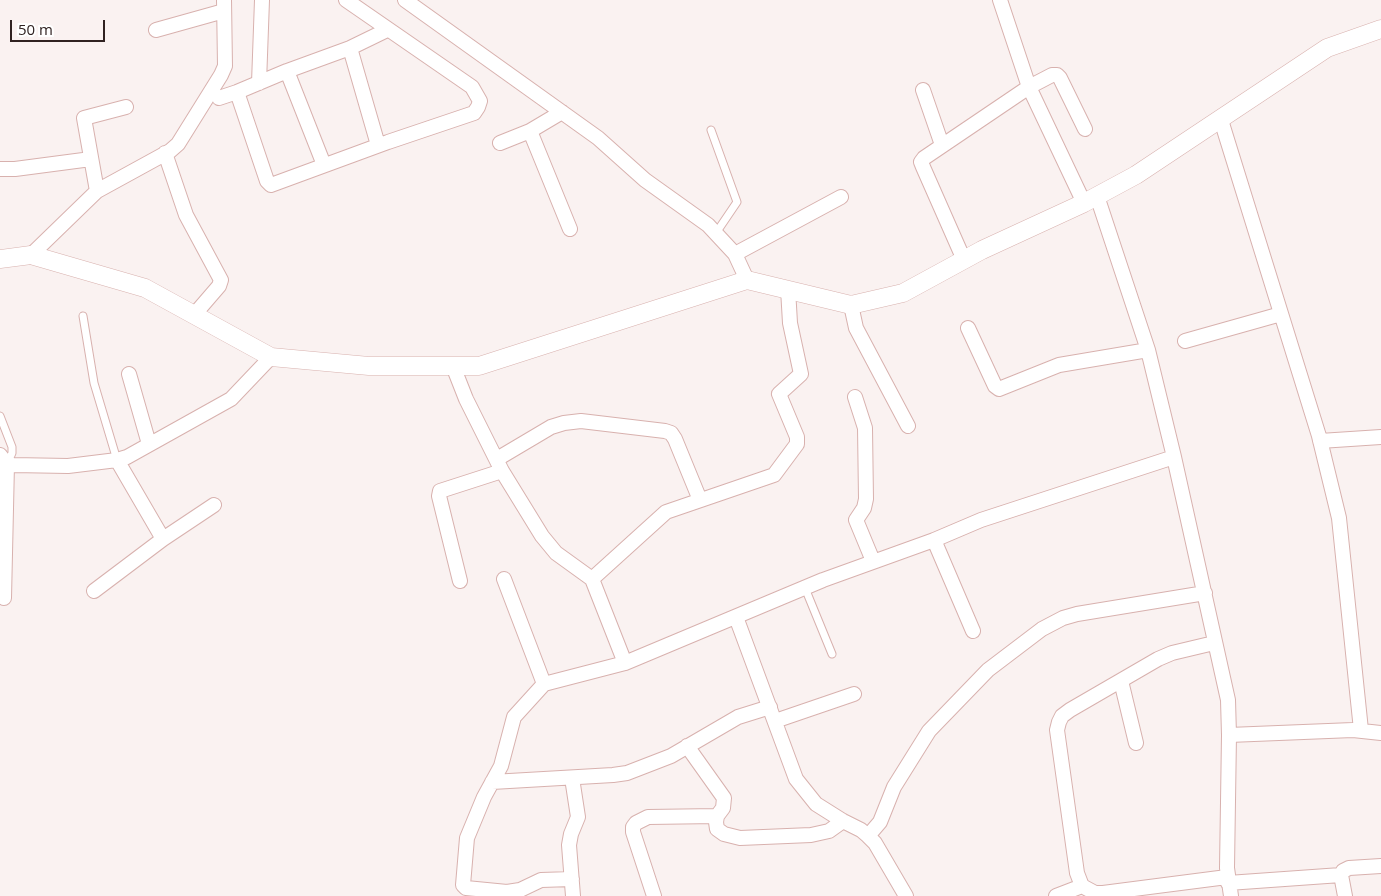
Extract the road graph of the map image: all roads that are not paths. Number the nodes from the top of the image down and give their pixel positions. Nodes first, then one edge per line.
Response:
1 (262, 0) edge
2 (346, 0) edge
3 (405, 0) edge
4 (1000, 0) edge
5 (224, 5) edge
6 (1381, 29) edge
7 (156, 30) dead end
8 (388, 30) junction
9 (350, 48) junction
10 (287, 71) junction
11 (259, 83) junction
12 (1029, 87) junction
13 (923, 90) dead end
14 (237, 92) junction
15 (219, 98) dead end
16 (126, 107) dead end
17 (562, 112) junction
18 (1221, 120) junction
19 (1085, 129) dead end
20 (712, 130) dead end
21 (530, 131) junction
22 (500, 143) dead end
23 (378, 145) junction
24 (942, 145) junction
25 (165, 153) junction
26 (91, 159) junction
27 (324, 166) junction
28 (0, 169) edge
29 (97, 191) junction
30 (841, 197) dead end
31 (1091, 199) junction
32 (570, 229) dead end
33 (716, 233) junction
34 (735, 254) junction
35 (31, 255) junction
36 (0, 259) edge
37 (964, 260) junction
38 (747, 280) junction
39 (788, 289) junction
40 (851, 305) junction
41 (1281, 314) junction
42 (194, 315) junction
43 (83, 316) dead end
44 (968, 328) dead end
45 (1185, 340) dead end
46 (1148, 350) junction
47 (271, 357) junction
48 (453, 366) junction
49 (128, 374) dead end
50 (855, 397) dead end
51 (0, 416) edge
52 (908, 426) dead end
53 (1381, 438) edge
54 (1320, 441) junction
55 (149, 444) junction
56 (1174, 456) junction
57 (4, 459) edge
58 (117, 460) junction
59 (499, 465) junction
60 (700, 500) junction
61 (214, 505) dead end
62 (163, 539) junction
63 (934, 540) junction
64 (873, 561) junction
65 (504, 579) dead end
66 (592, 579) junction
67 (460, 581) dead end
68 (805, 588) junction
69 (94, 591) dead end
70 (1205, 593) junction
71 (4, 598) dead end
72 (736, 617) junction
73 (973, 631) dead end
74 (1214, 643) junction
75 (832, 654) dead end
76 (625, 663) junction
77 (1121, 681) junction
78 (544, 684) junction
79 (854, 694) dead end
80 (772, 714) junction
81 (1361, 730) junction
82 (1381, 733) edge
83 (1229, 735) junction
84 (1136, 742) dead end
85 (687, 746) junction
86 (572, 778) junction
87 (492, 782) junction
88 (717, 816) junction
89 (843, 821) junction
90 (868, 836) junction
91 (1381, 866) edge
92 (1342, 875) junction
93 (572, 879) junction
94 (1229, 885) edge
95 (1082, 886) junction
96 (573, 896) edge
97 (654, 896) edge
98 (906, 896) edge
99 (1056, 896) edge
100 (1345, 896) edge

1 - 11 street
2 - 8 street
3 - 17 street
4 - 12 street
5 - 7 street
5 - 25 street
6 - 18 street
8 - 9 street
8 - 23 street
9 - 10 street
9 - 23 street
10 - 11 street
10 - 27 street
11 - 14 street
12 - 19 street
12 - 24 street
12 - 31 street
13 - 24 street
14 - 15 street
14 - 27 street
16 - 26 street
17 - 21 street
17 - 33 street
18 - 31 street
18 - 41 street
20 - 33 lane
21 - 22 street
21 - 32 street
23 - 27 street
24 - 37 street
25 - 29 street
25 - 42 street
26 - 28 street
26 - 29 street
29 - 35 street
30 - 34 street
31 - 37 street
31 - 46 street
33 - 34 street
34 - 38 street
35 - 36 street
35 - 42 street
37 - 40 street
38 - 39 street
38 - 48 street
39 - 40 street
39 - 60 street
40 - 52 street
41 - 45 street
41 - 54 street
42 - 47 street
43 - 58 lane
44 - 46 street
46 - 56 street
47 - 48 street
47 - 55 street
48 - 59 street
49 - 55 street
50 - 64 street
51 - 57 lane
53 - 54 street
54 - 81 street
55 - 58 street
56 - 63 street
56 - 70 street
57 - 58 street
57 - 71 street
58 - 62 street
59 - 60 street
59 - 66 street
59 - 67 street
60 - 66 street
61 - 62 street
62 - 69 street
63 - 64 street
63 - 73 street
64 - 68 street
65 - 78 street
66 - 76 street
68 - 72 street
68 - 75 lane
70 - 74 street
70 - 90 street
72 - 76 street
72 - 80 street
74 - 77 street
74 - 83 street
76 - 78 street
77 - 84 street
77 - 95 street
78 - 87 street
79 - 80 street
80 - 85 street
80 - 89 street
81 - 82 street
81 - 83 street
83 - 94 street
85 - 86 street
85 - 88 street
86 - 87 street
86 - 93 street
87 - 93 street
88 - 89 street
88 - 97 street
89 - 90 street
90 - 98 street
91 - 92 street
92 - 94 street
92 - 100 street
93 - 96 street
94 - 95 street
95 - 99 street

